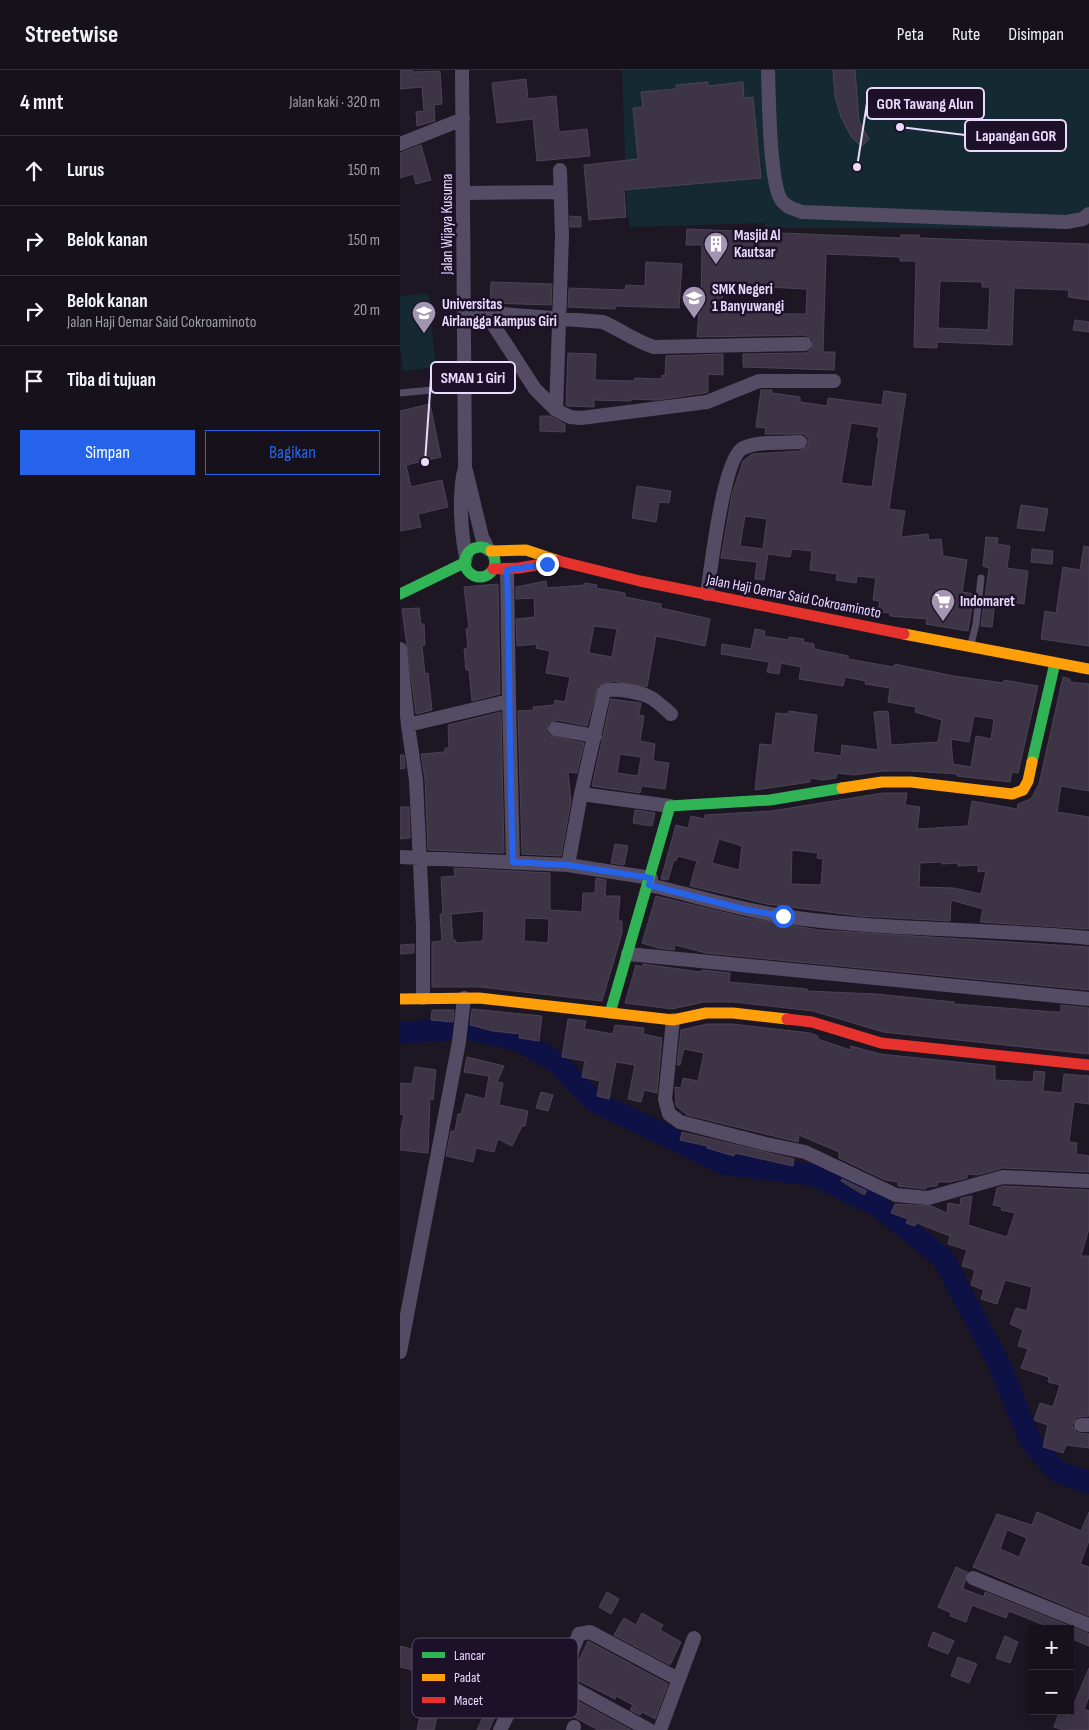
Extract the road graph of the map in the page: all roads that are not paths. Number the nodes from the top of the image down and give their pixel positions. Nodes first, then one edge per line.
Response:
1 (462, 70) edge
2 (768, 70) edge
3 (463, 119) junction
4 (400, 144) edge
5 (560, 170) dead end
6 (560, 192) junction
7 (463, 193) junction
8 (1089, 214) edge
9 (464, 311) junction
10 (484, 312) junction
11 (560, 318) junction
12 (805, 344) dead end
13 (834, 381) dead end
14 (464, 387) junction
15 (400, 393) edge
16 (556, 410) junction
17 (800, 442) dead end
18 (465, 468) junction
19 (489, 550) junction
20 (466, 559) junction
21 (559, 561) junction
22 (500, 570) junction
23 (476, 576) junction
24 (981, 578) dead end
25 (459, 581) dead end
26 (442, 586) dead end
27 (404, 593) edge
28 (707, 594) junction
29 (970, 647) junction
30 (400, 649) edge
31 (1055, 663) junction
32 (1089, 669) edge
33 (510, 701) junction
34 (671, 714) dead end
35 (408, 725) junction
36 (555, 729) dead end
37 (595, 736) junction
38 (581, 794) junction
39 (670, 806) junction
40 (400, 857) edge
41 (420, 857) junction
42 (513, 862) junction
43 (568, 865) junction
44 (650, 881) junction
45 (1089, 938) edge
46 (628, 954) junction
47 (423, 998) junction
48 (400, 999) edge
49 (1089, 999) edge
50 (464, 1005) junction
51 (610, 1013) junction
52 (673, 1020) junction
53 (1089, 1065) edge
54 (1089, 1181) edge
55 (400, 1352) edge
56 (974, 1578) dead end
57 (1089, 1624) edge
58 (694, 1638) dead end
59 (578, 1639) edge
60 (678, 1679) junction
61 (578, 1691) edge
62 (506, 1718) edge
63 (500, 1730) edge
64 (649, 1730) edge
65 (660, 1730) edge

1 - 3 street, Jalan Wijaya Kusuma
2 - 8 street
3 - 4 street
3 - 7 street, Jalan Wijaya Kusuma
5 - 6 street
6 - 7 street
6 - 11 street
7 - 9 street, Jalan Wijaya Kusuma
9 - 10 street
9 - 14 street, Jalan Wijaya Kusuma
10 - 11 street
10 - 16 street
11 - 12 street
11 - 16 street
13 - 16 street
14 - 15 lane
14 - 18 street, Jalan Wijaya Kusuma
17 - 28 street
18 - 19 street
18 - 20 street
19 - 20 street
19 - 21 street
19 - 22 street
20 - 23 street
20 - 27 street
21 - 22 street, Jalan Haji Oemar Said Cokroaminoto
21 - 28 street, Jalan Haji Oemar Said Cokroaminoto
22 - 23 street
22 - 33 street
23 - 25 street
24 - 29 lane
26 - 27 street
28 - 29 street, Jalan Haji Oemar Said Cokroaminoto
29 - 31 street, Jalan Haji Oemar Said Cokroaminoto
30 - 35 street
31 - 32 street, Jalan Haji Oemar Said Cokroaminoto
31 - 39 street
33 - 35 street
33 - 42 street
34 - 37 street
35 - 41 street
36 - 37 street
37 - 38 street
38 - 39 street
38 - 43 street
39 - 44 street
40 - 41 street
41 - 42 street
41 - 47 street
42 - 43 street
43 - 44 street
44 - 45 street
44 - 46 street
46 - 49 street
46 - 51 street
47 - 48 street
47 - 50 street
50 - 51 street
50 - 55 street
51 - 52 street
52 - 53 street
52 - 54 street
56 - 57 street
58 - 60 street
59 - 60 street
60 - 65 street
61 - 64 street
62 - 63 street

